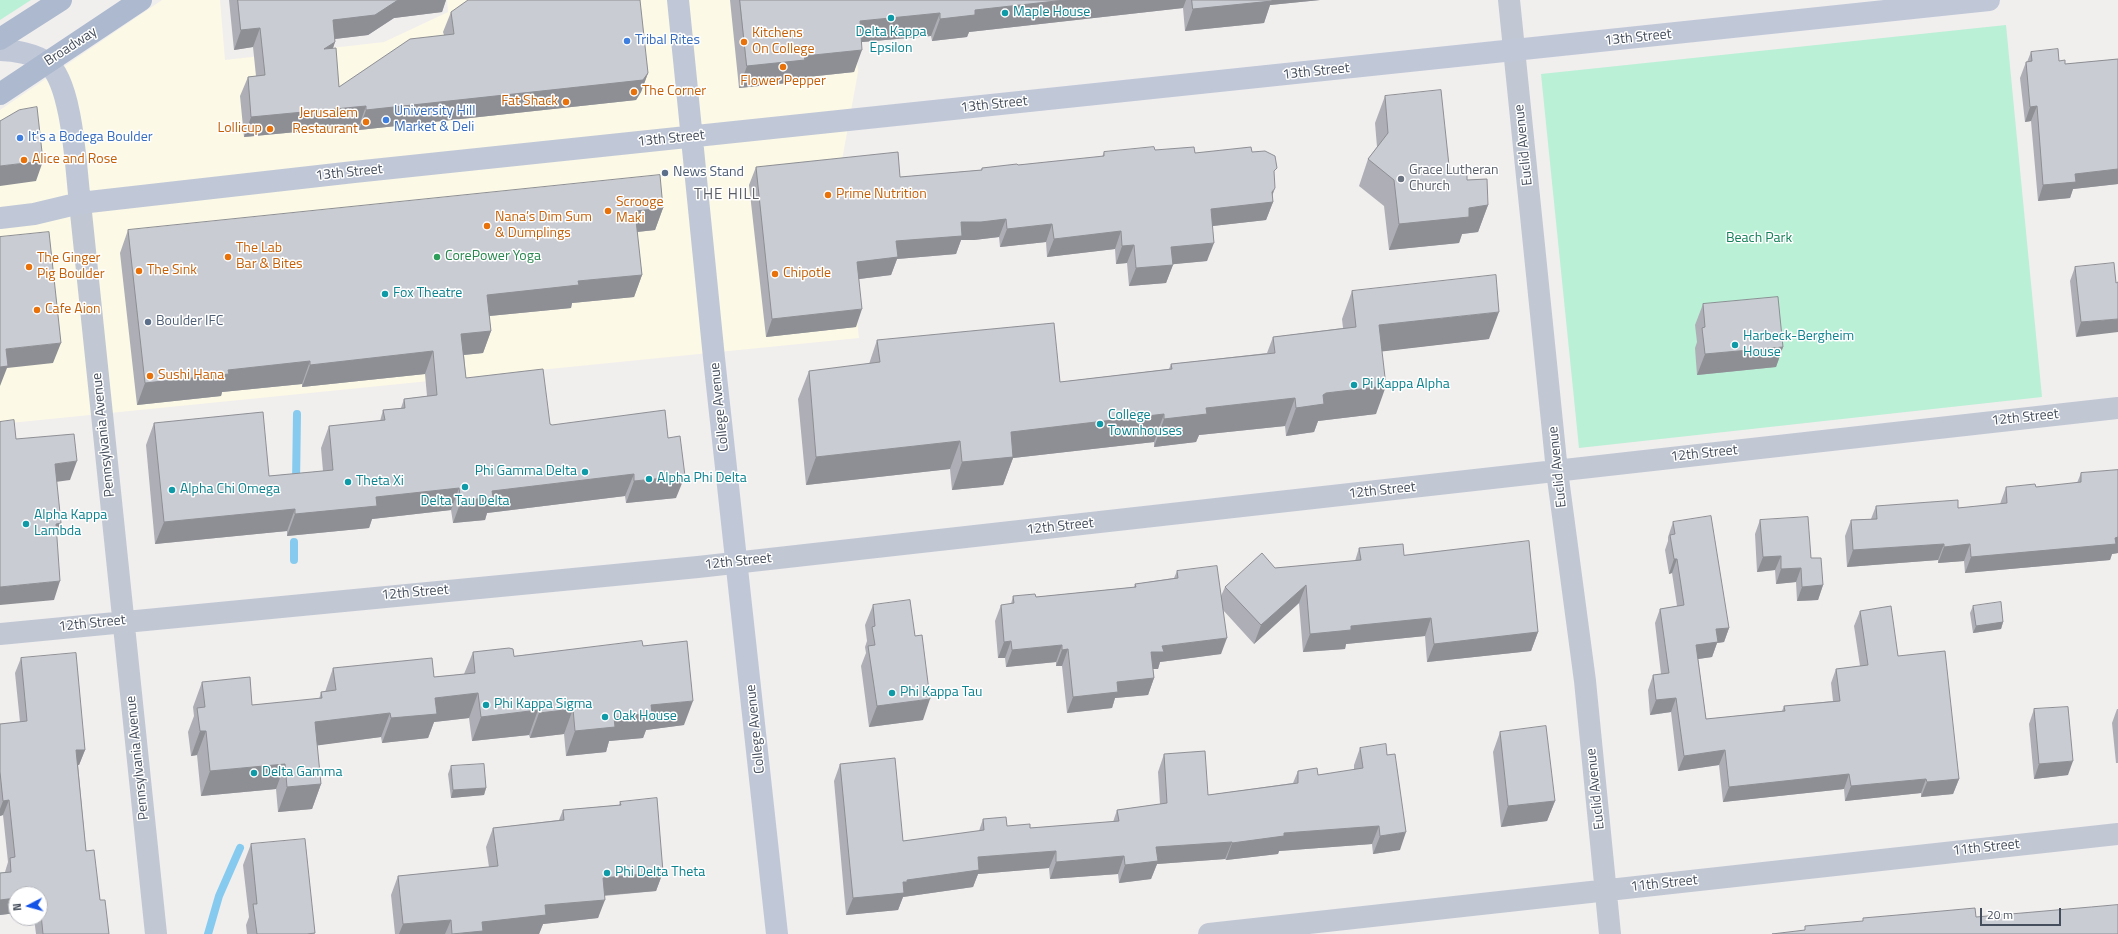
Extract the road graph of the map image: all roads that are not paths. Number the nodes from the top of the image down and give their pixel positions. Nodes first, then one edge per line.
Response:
1 (61, 0) edge
2 (141, 0) edge
3 (678, 0) edge
4 (1509, 0) edge
5 (1989, 0) edge
6 (0, 39) edge
7 (0, 50) edge
8 (1514, 51) junction
9 (47, 62) junction
10 (0, 94) edge
11 (692, 137) junction
12 (80, 203) junction
13 (0, 218) edge
14 (2118, 408) edge
15 (1557, 471) junction
16 (738, 562) junction
17 (124, 620) junction
18 (0, 634) edge
19 (2118, 834) edge
20 (1605, 891) junction
21 (156, 934) edge
22 (777, 934) edge
23 (1209, 934) edge
24 (1610, 934) edge

1 - 6 main road
2 - 9 main road, Broadway
3 - 11 street, College Avenue
4 - 8 street, Euclid Avenue
5 - 8 street, 13th Street
7 - 9 street
8 - 11 street, 13th Street
8 - 15 street, Euclid Avenue
9 - 10 main road, Broadway
9 - 12 street, Pennsylvania Avenue
11 - 12 street, 13th Street
11 - 16 street, College Avenue
12 - 13 street, 13th Street
12 - 17 street, Pennsylvania Avenue
14 - 15 street, 12th Street
15 - 16 street, 12th Street
15 - 20 street, Euclid Avenue
16 - 17 street, 12th Street
16 - 22 street, College Avenue
17 - 18 street, 12th Street
17 - 21 street, Pennsylvania Avenue
19 - 20 street, 11th Street
20 - 23 street, 11th Street
20 - 24 street, Euclid Avenue

